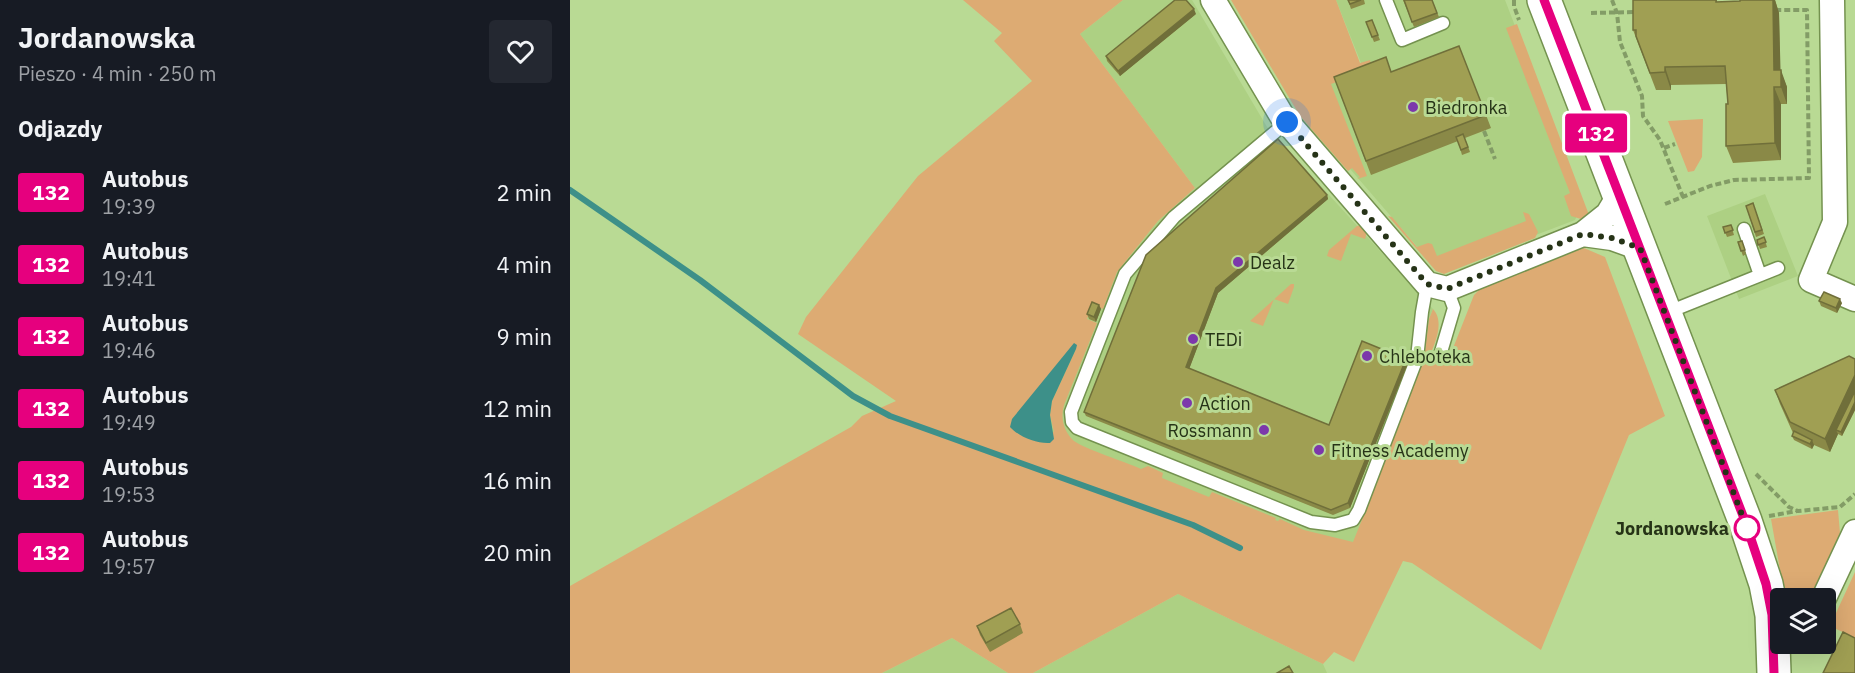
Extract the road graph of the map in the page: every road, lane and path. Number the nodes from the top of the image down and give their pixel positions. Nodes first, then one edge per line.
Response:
1 (1213, 0) edge
2 (1386, 0) edge
3 (1514, 0) edge
4 (1544, 0) edge
5 (1612, 0) edge
6 (1832, 0) edge
7 (1771, 10) edge
8 (1641, 12) edge
9 (1591, 13) dead end
10 (1617, 13) junction
11 (1518, 20) dead end
12 (1443, 23) dead end
13 (1287, 122) junction
14 (1484, 131) edge
15 (1675, 144) dead end
16 (1664, 148) junction
17 (1495, 159) dead end
18 (1620, 194) junction
19 (1683, 197) junction
20 (1665, 204) dead end
21 (1744, 229) dead end
22 (1583, 234) junction
23 (1640, 248) junction
24 (1778, 268) dead end
25 (1760, 275) junction
26 (1437, 286) junction
27 (1855, 299) edge
28 (1665, 314) junction
29 (1441, 352) dead end
30 (1757, 477) dead end
31 (1855, 494) edge
32 (1798, 511) junction
33 (1759, 517) dead end
34 (1855, 532) edge
35 (1829, 588) edge
36 (1770, 605) edge
37 (1775, 654) edge
38 (1774, 673) edge

1 - 13 street
2 - 12 lane
3 - 11 path
4 - 18 street
5 - 10 path
6 - 27 street
7 - 19 path
8 - 10 path
9 - 10 path
10 - 16 path
13 - 26 street
13 - 26 lane
14 - 17 path
15 - 16 path
16 - 19 path
18 - 22 street
18 - 23 street
19 - 20 path
21 - 25 lane
22 - 23 street
22 - 26 street
23 - 28 street
24 - 25 lane
25 - 28 lane
26 - 29 lane
28 - 36 street
30 - 32 path
31 - 32 path
32 - 33 path
34 - 35 street
37 - 38 street

